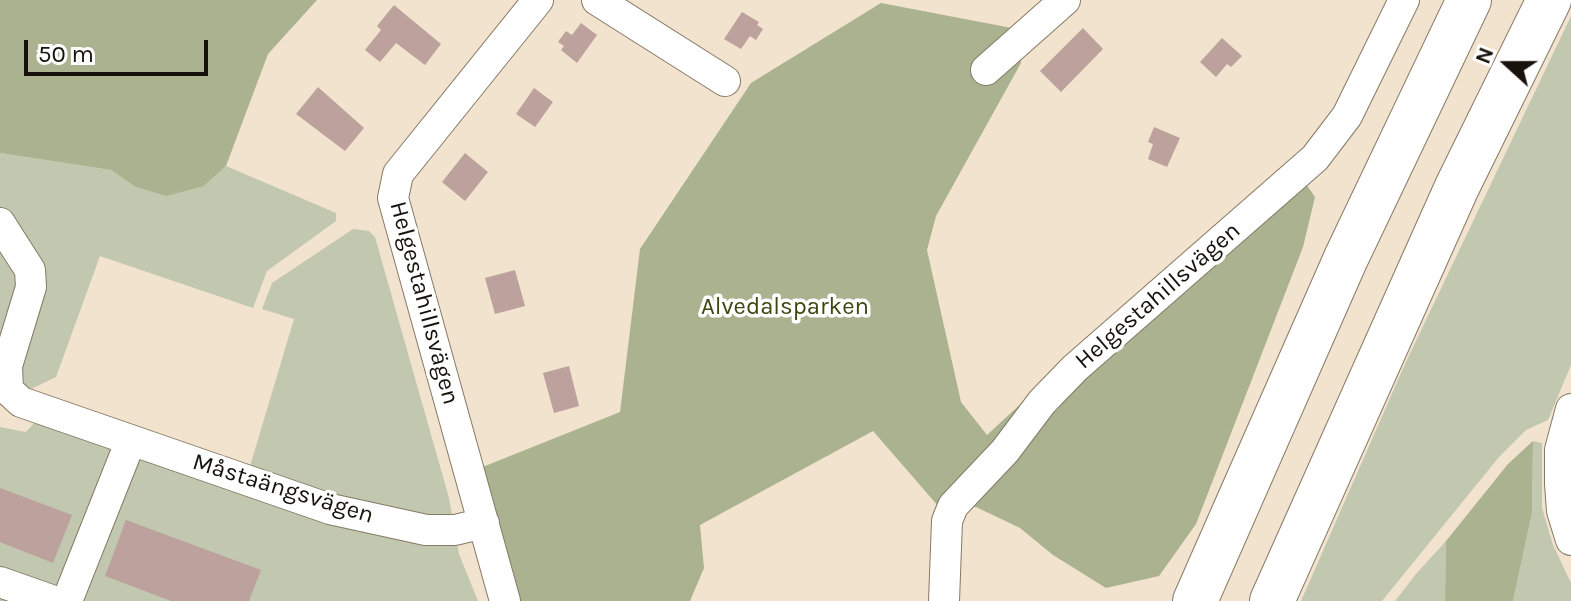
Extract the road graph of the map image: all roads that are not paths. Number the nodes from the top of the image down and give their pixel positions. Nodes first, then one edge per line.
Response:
1 (538, 0) edge
2 (597, 0) edge
3 (1065, 0) edge
4 (1404, 0) edge
5 (1469, 0) edge
6 (1549, 0) edge
7 (986, 70) dead end
8 (725, 81) dead end
9 (0, 223) edge
10 (1571, 409) edge
11 (131, 440) junction
12 (484, 523) junction
13 (1571, 540) edge
14 (0, 582) edge
15 (54, 601) edge
16 (67, 601) edge
17 (505, 601) edge
18 (944, 601) edge
19 (1195, 601) edge
20 (1272, 601) edge

1 - 12 street, Helgestahillsvägen
2 - 8 street
3 - 7 street
4 - 18 street, Helgestahillsvägen
5 - 19 highway
6 - 20 highway
9 - 11 street, Måstaängsvägen
10 - 13 street
11 - 12 street, Måstaängsvägen
11 - 16 street
12 - 17 street, Helgestahillsvägen
14 - 15 street

